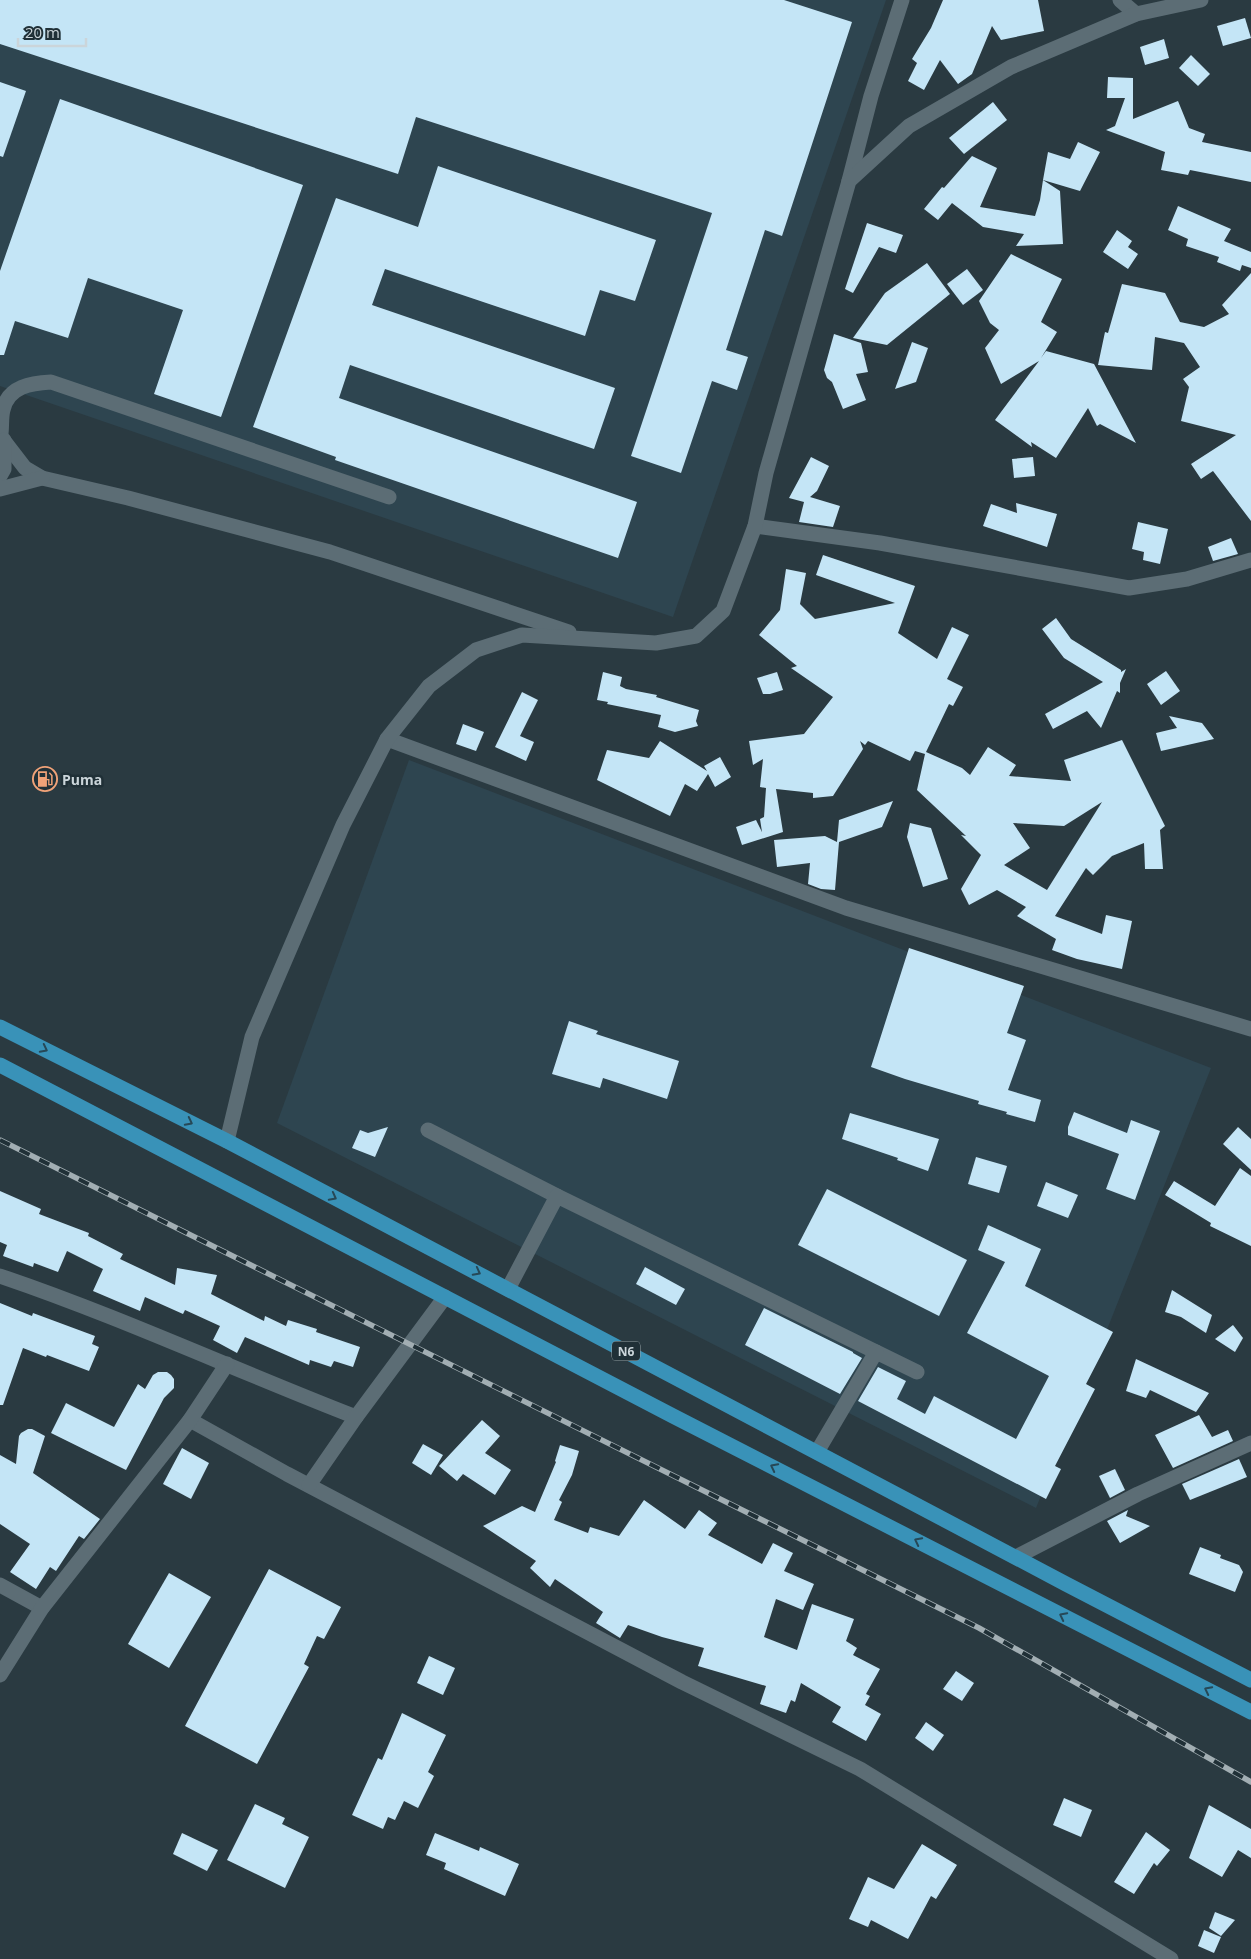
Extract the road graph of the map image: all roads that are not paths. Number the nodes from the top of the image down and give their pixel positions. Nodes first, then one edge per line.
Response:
1 (902, 0) edge
2 (1120, 0) edge
3 (1201, 0) edge
4 (1136, 14) junction
5 (849, 181) junction
6 (2, 436) edge
7 (0, 476) edge
8 (42, 478) junction
9 (0, 489) edge
10 (389, 497) dead end
11 (755, 526) junction
12 (1251, 560) edge
13 (587, 638) junction
14 (387, 739) junction
15 (0, 1027) edge
16 (1251, 1029) edge
17 (0, 1065) edge
18 (428, 1130) dead end
19 (227, 1141) junction
20 (557, 1196) junction
21 (0, 1276) edge
22 (508, 1289) junction
23 (445, 1297) junction
24 (876, 1352) junction
25 (227, 1364) junction
26 (917, 1372) dead end
27 (356, 1417) junction
28 (190, 1420) junction
29 (1251, 1443) edge
30 (817, 1452) junction
31 (309, 1485) junction
32 (1016, 1557) junction
33 (0, 1585) edge
34 (42, 1608) junction
35 (0, 1675) edge
36 (1251, 1680) edge
37 (1251, 1712) edge
38 (1171, 1959) edge

1 - 5 street
2 - 4 street
3 - 4 street
4 - 5 street
5 - 11 street
6 - 7 street
6 - 8 street
6 - 10 street
8 - 9 street
8 - 13 street
11 - 12 street
11 - 13 street
13 - 14 street
14 - 16 street
14 - 19 street
15 -> 19 highway, N6
17 - 23 highway
18 - 20 street
19 -> 22 highway, N6
20 - 22 street
20 - 24 street
21 - 25 street
22 - 30 highway, N6
23 - 27 street
37 -> 23 highway
24 - 26 street
24 - 30 street
25 - 27 street
25 - 28 street
27 - 31 street
28 - 31 street
28 - 34 street
29 - 32 street
30 - 32 highway, N6
31 - 38 street
32 - 36 highway, N6
33 - 34 street
34 - 35 street

